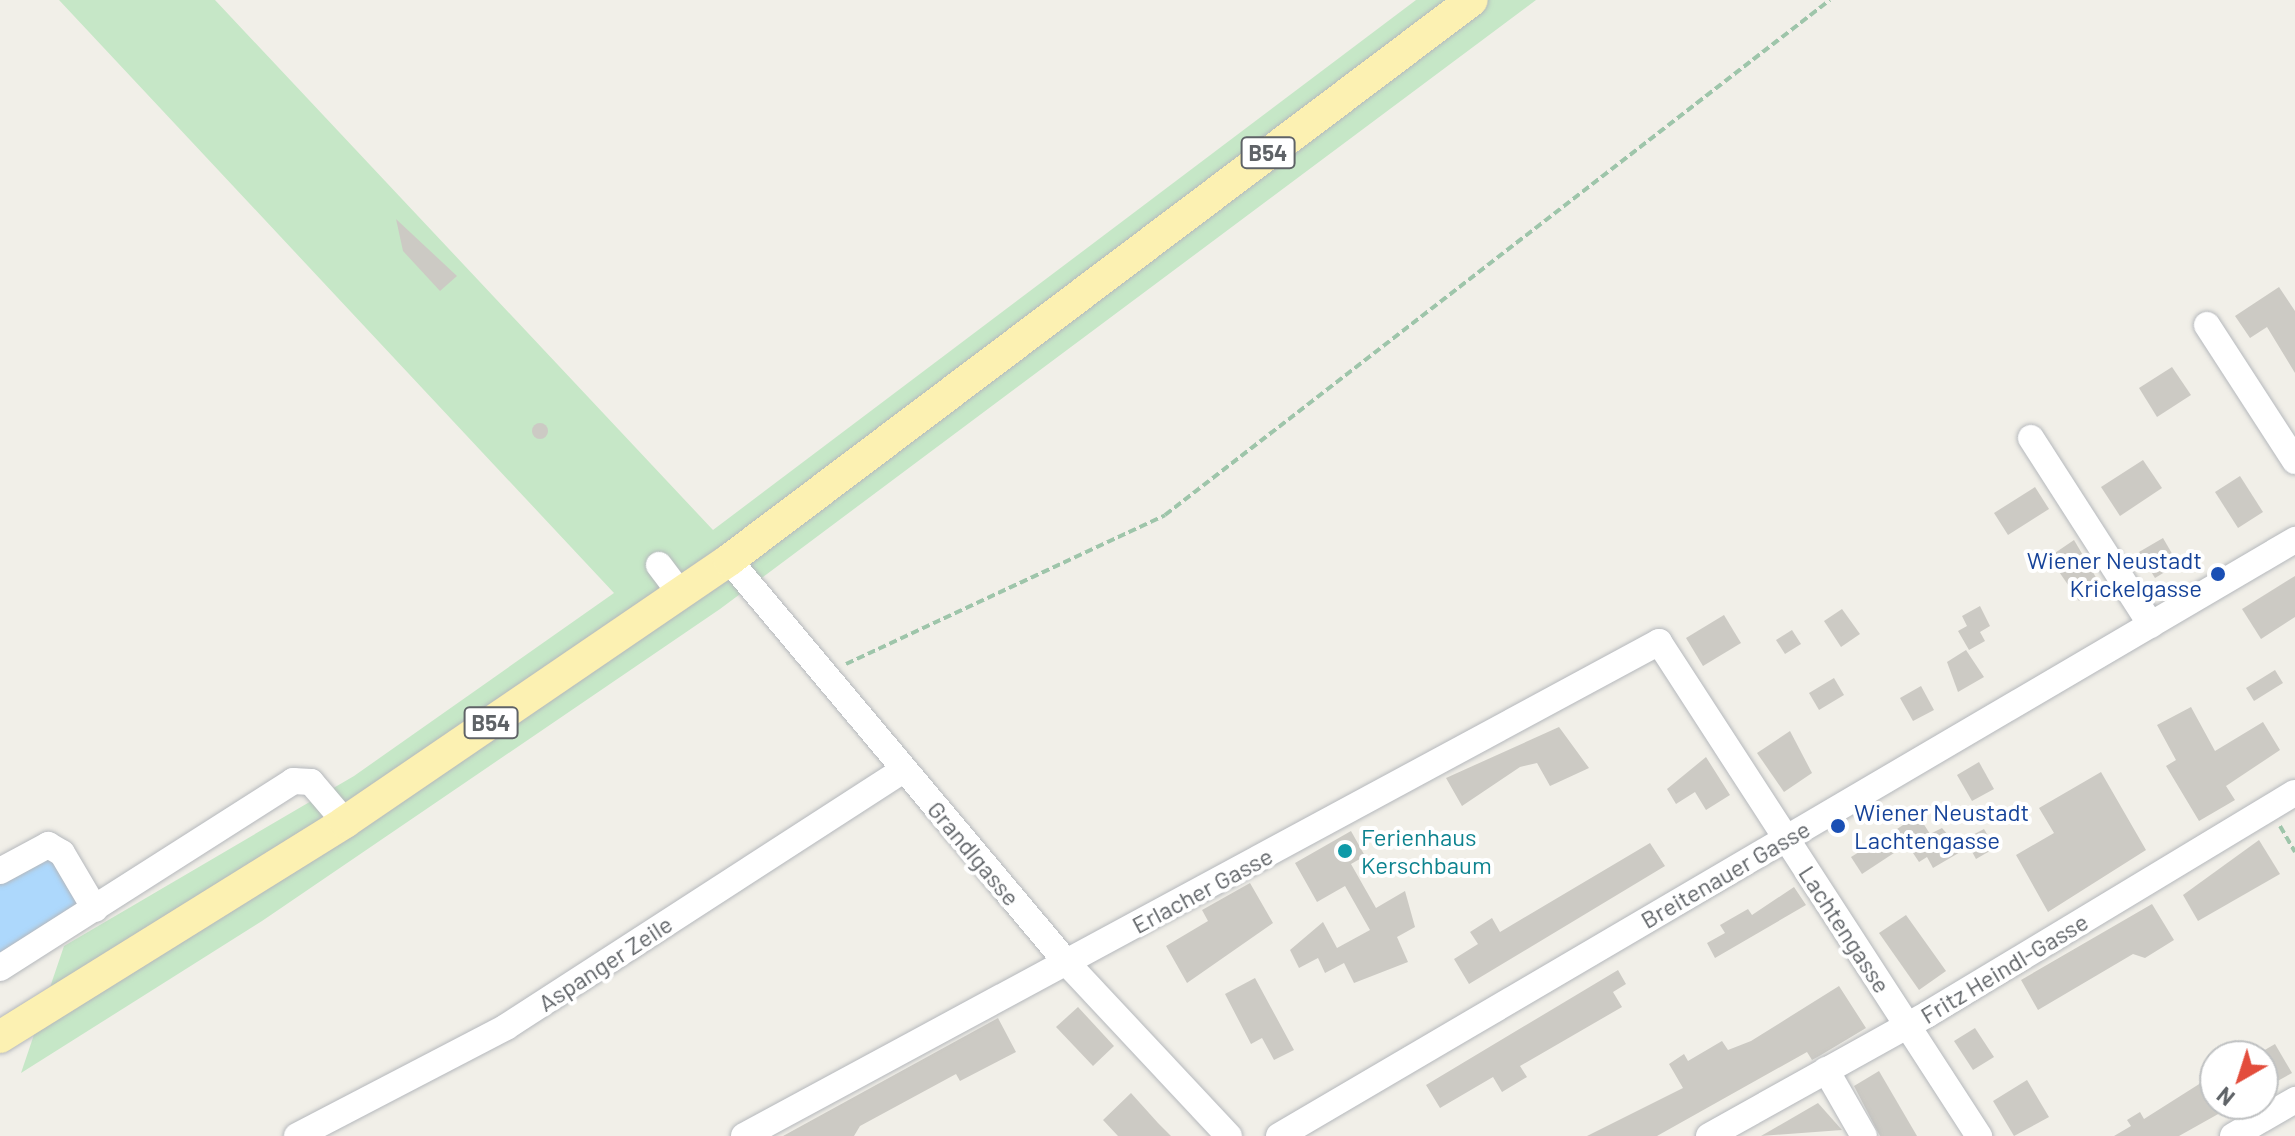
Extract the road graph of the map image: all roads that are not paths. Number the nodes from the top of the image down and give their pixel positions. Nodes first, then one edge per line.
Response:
1 (1472, 0) edge
2 (2207, 325) dead end
3 (2031, 438) dead end
4 (2295, 461) edge
5 (2295, 540) edge
6 (729, 560) junction
7 (659, 565) dead end
8 (680, 593) junction
9 (2151, 625) junction
10 (1659, 642) joint
11 (903, 770) junction
12 (2295, 793) edge
13 (345, 822) junction
14 (1785, 839) junction
15 (0, 871) edge
16 (95, 909) junction
17 (1067, 963) junction
18 (0, 968) edge
19 (1907, 1025) junction
20 (0, 1037) edge
21 (1826, 1070) junction
22 (2295, 1100) edge
23 (297, 1136) edge
24 (744, 1136) edge
25 (1229, 1136) edge
26 (1279, 1136) edge
27 (1709, 1136) edge
28 (1864, 1136) edge
29 (1979, 1136) edge
30 (2233, 1136) edge

1 - 6 main road, B54
2 - 4 street
3 - 9 street
5 - 9 street, Breitenauer Gasse
6 - 8 main road, B54
6 - 11 street, Grandlgasse
7 - 8 street
8 - 13 main road, B54
9 - 14 street, Breitenauer Gasse
10 - 14 street, Lachtengasse
10 - 17 street, Erlacher Gasse
11 - 17 street, Grandlgasse
11 - 23 street, Aspanger Zeile
12 - 19 street, Fritz Heindl-Gasse
13 - 16 street
13 - 20 main road, B54
14 - 19 street, Lachtengasse
14 - 26 street, Breitenauer Gasse
15 - 16 street
16 - 18 street
17 - 24 street, Erlacher Gasse
17 - 25 street, Grandlgasse
19 - 21 street, Fritz Heindl-Gasse
19 - 29 street, Lachtengasse
21 - 27 street, Fritz Heindl-Gasse
21 - 28 street
22 - 30 street

